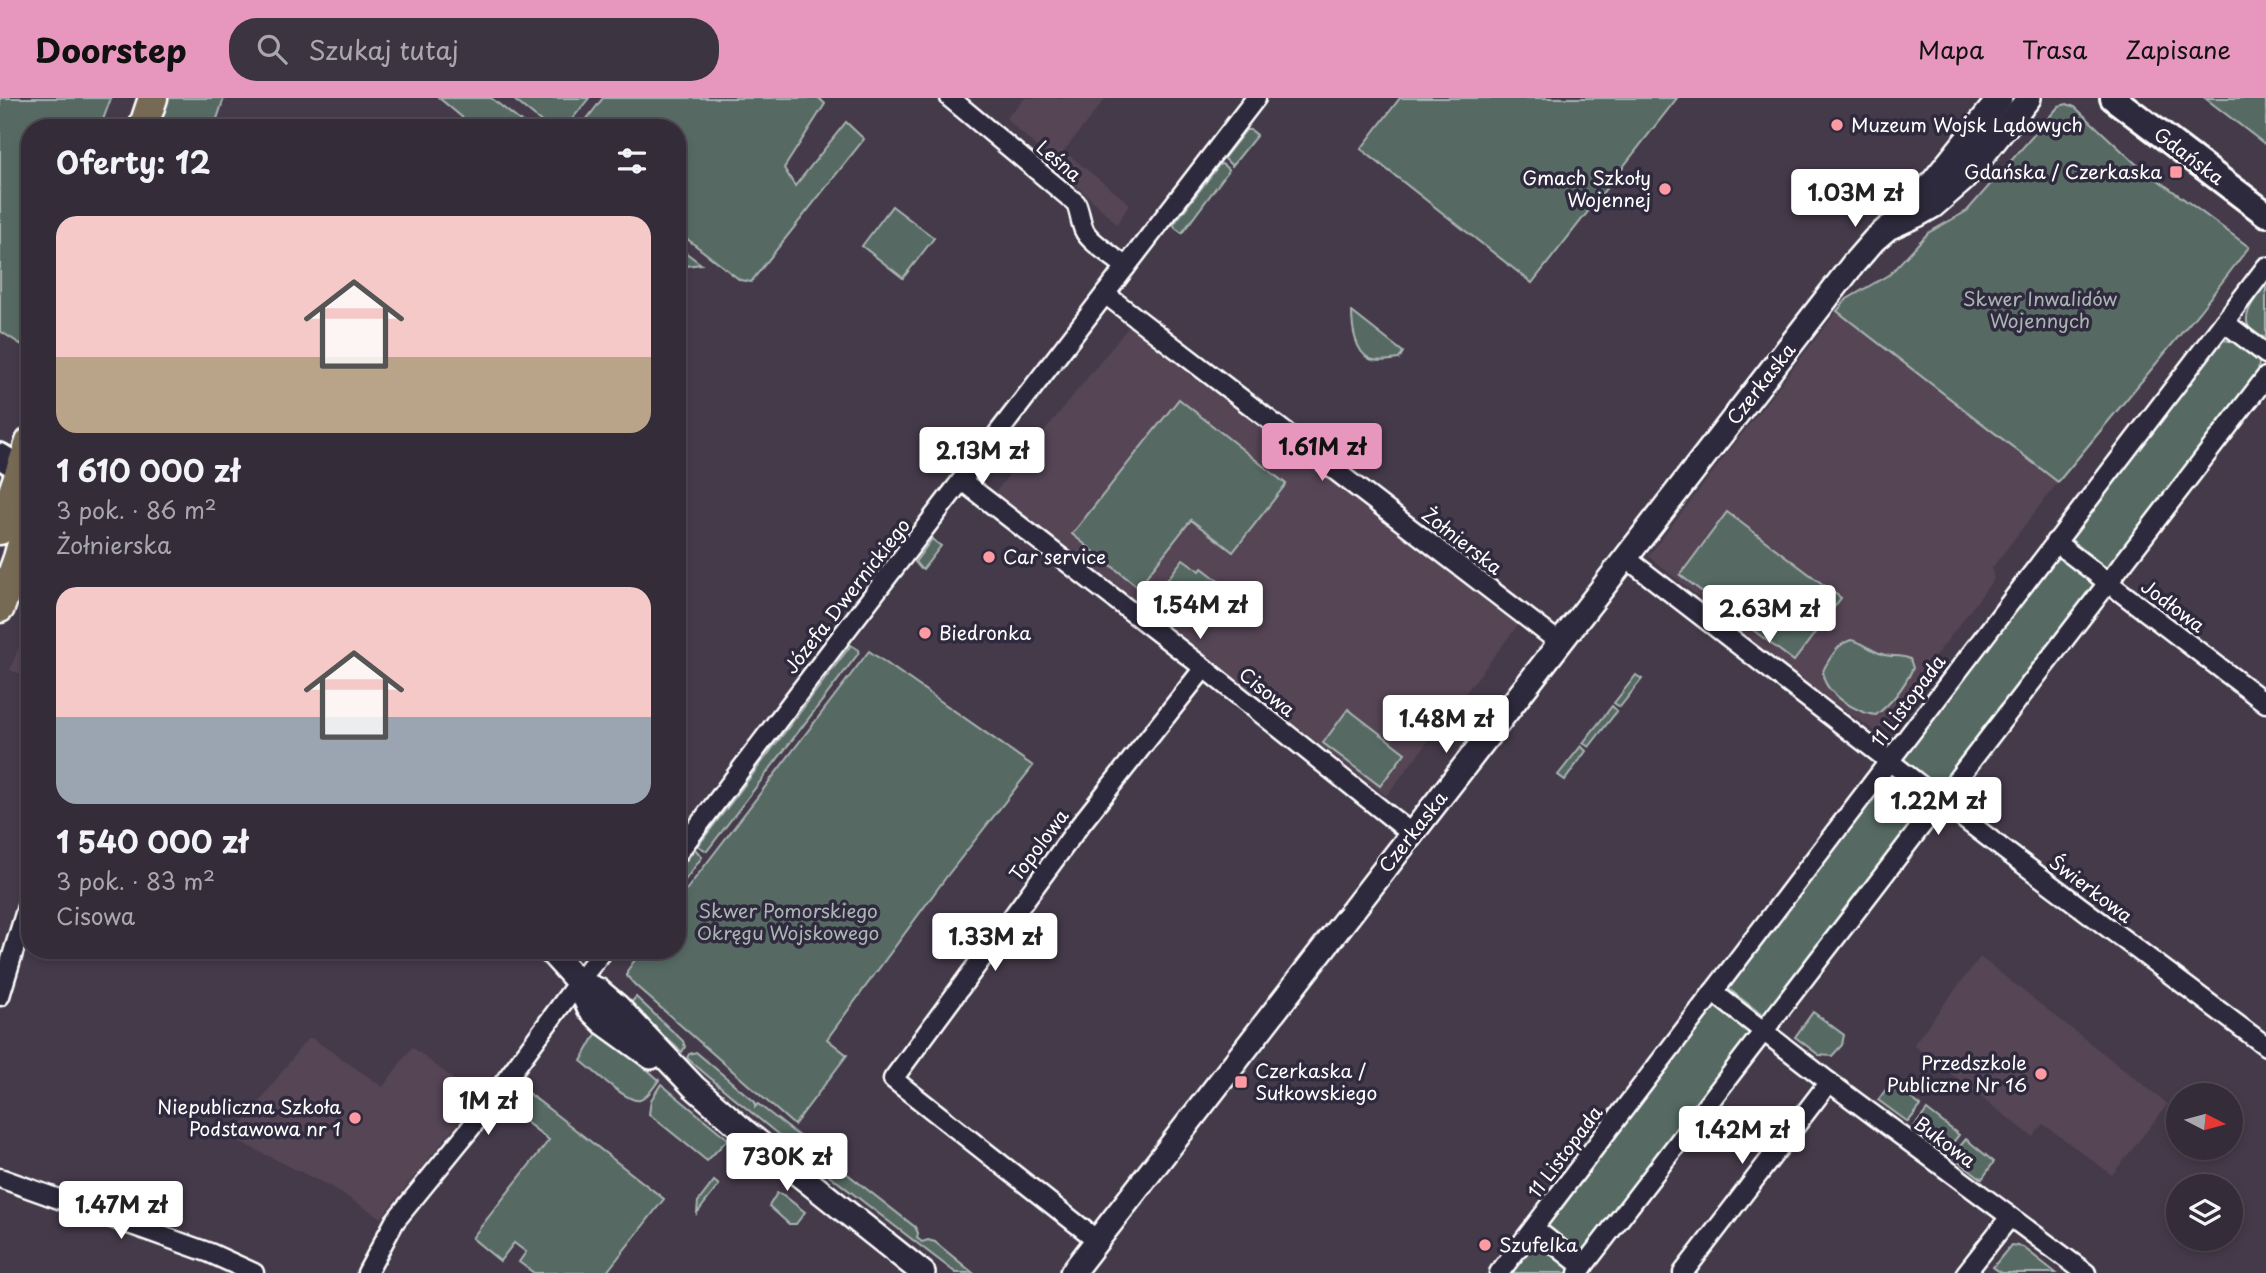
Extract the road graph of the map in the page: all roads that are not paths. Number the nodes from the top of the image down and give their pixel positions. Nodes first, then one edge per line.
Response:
1 (153, 98) edge
2 (950, 98) edge
3 (1256, 98) edge
4 (2000, 98) edge
5 (2029, 98) edge
6 (2113, 98) edge
7 (146, 119) edge
8 (2266, 214) edge
9 (1888, 228) junction
10 (1126, 267) junction
11 (2266, 267) edge
12 (1105, 294) junction
13 (2224, 322) junction
14 (2266, 354) edge
15 (2266, 377) edge
16 (17, 466) edge
17 (962, 481) junction
18 (21, 494) edge
19 (21, 510) edge
20 (21, 528) edge
21 (0, 530) edge
22 (2056, 542) junction
23 (1626, 558) junction
24 (2108, 583) junction
25 (0, 608) edge
26 (1560, 643) junction
27 (1204, 668) junction
28 (2266, 703) edge
29 (1889, 761) junction
30 (1941, 800) junction
31 (1412, 834) junction
32 (686, 842) edge
33 (21, 927) edge
34 (557, 959) edge
35 (597, 959) edge
36 (578, 982) junction
37 (1713, 992) junction
38 (0, 996) edge
39 (1764, 1031) junction
40 (2266, 1046) edge
41 (1829, 1082) junction
42 (0, 1178) edge
43 (2010, 1217) junction
44 (1534, 1228) junction
45 (1097, 1240) junction
46 (921, 1269) edge
47 (1581, 1270) edge
48 (254, 1273) edge
49 (367, 1273) edge
50 (1072, 1273) edge
51 (1499, 1273) edge
52 (1683, 1273) edge
53 (1966, 1273) edge
54 (2086, 1273) edge

1 - 7 main road
2 - 10 street, Leśna
3 - 10 street, Józefa Dwernickiego
4 - 9 street, Czerkaska
5 - 9 street, Czerkaska
6 - 8 main road, Gdańska
9 - 23 street, Czerkaska
10 - 12 street, Józefa Dwernickiego
11 - 13 street, 11 Listopada
12 - 17 street, Józefa Dwernickiego
12 - 26 street, Żołnierska
13 - 14 street
13 - 22 street, 11 Listopada
15 - 24 street, 11 Listopada
16 - 18 main road
17 - 27 street, Cisowa
17 - 32 street, Józefa Dwernickiego
19 - 21 main road
20 - 25 main road
22 - 24 street, Jodłowa
22 - 29 street, 11 Listopada
23 - 26 street, Czerkaska
23 - 29 street, Świerkowa
24 - 28 street, Jodłowa
24 - 30 street, 11 Listopada
26 - 31 street, Czerkaska
27 - 31 street, Cisowa
27 - 45 street, Topolowa
29 - 30 street, Świerkowa
29 - 37 street, 11 Listopada
30 - 39 street, 11 Listopada
30 - 40 street, Świerkowa
31 - 45 street, Czerkaska
33 - 38 street
34 - 36 street
35 - 36 street
36 - 46 street
36 - 49 street
37 - 39 street, Bukowa
37 - 44 street, 11 Listopada
39 - 41 street, Bukowa
39 - 47 street, 11 Listopada
41 - 43 street, Bukowa
41 - 52 street
42 - 48 street
43 - 53 street
43 - 54 street, Bukowa
44 - 47 street, 11 Listopada
44 - 51 street, 11 Listopada
45 - 50 street, Czerkaska

